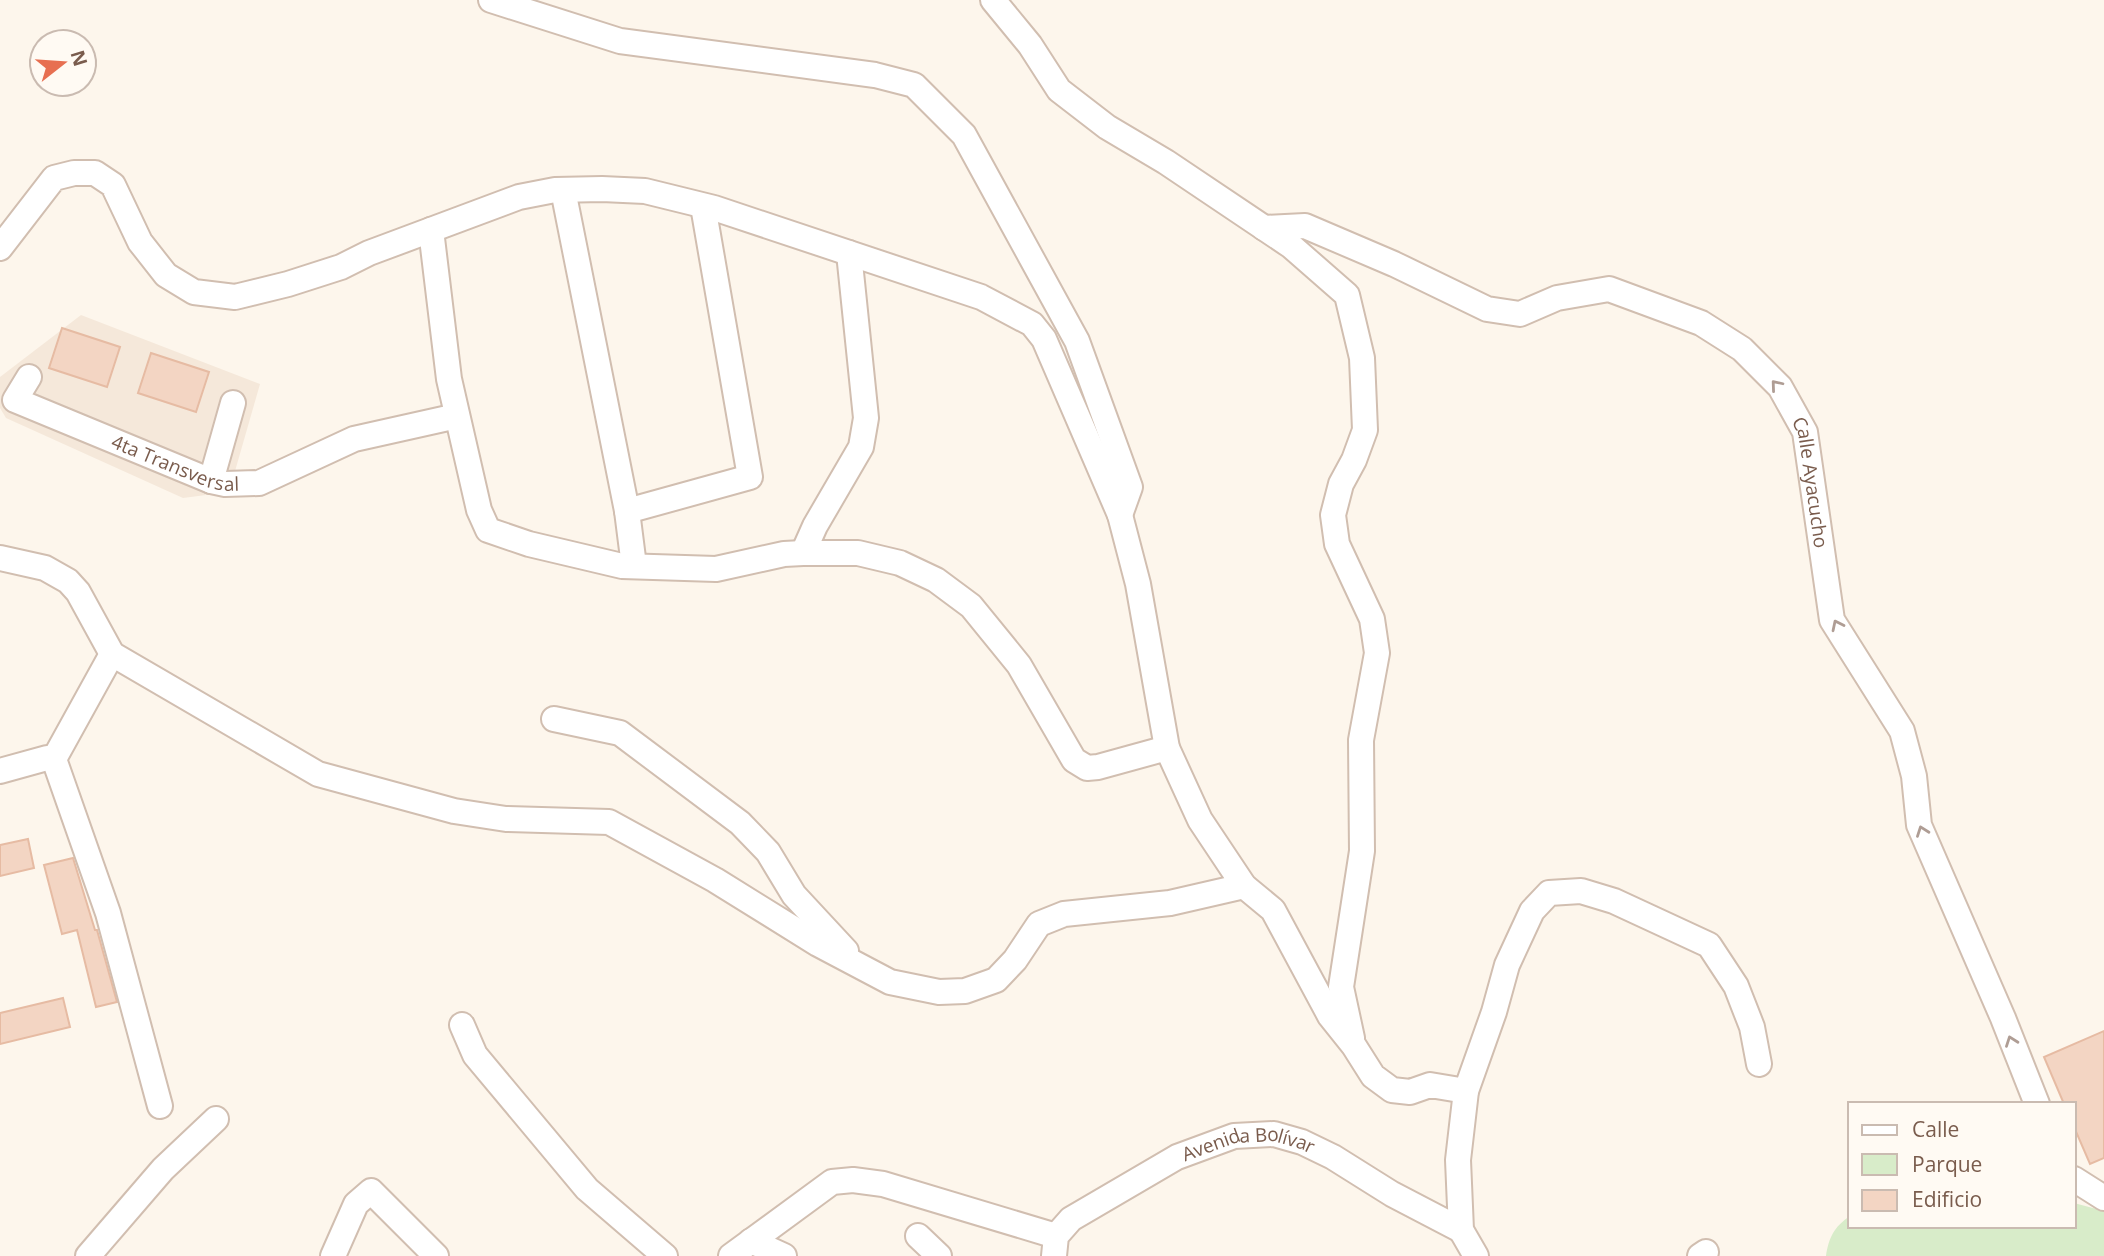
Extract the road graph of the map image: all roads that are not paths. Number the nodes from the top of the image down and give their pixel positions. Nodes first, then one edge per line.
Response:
1 (491, 0) edge
2 (993, 0) edge
3 (563, 190) junction
4 (703, 206) junction
5 (1264, 228) junction
6 (431, 230) junction
7 (0, 248) edge
8 (849, 253) junction
9 (29, 377) dead end
10 (233, 403) dead end
11 (457, 416) junction
12 (211, 481) junction
13 (627, 510) junction
14 (1120, 515) junction
15 (803, 553) junction
16 (0, 558) edge
17 (634, 566) junction
18 (111, 654) junction
19 (554, 719) dead end
20 (1167, 748) junction
21 (54, 760) junction
22 (0, 771) edge
23 (1244, 886) junction
24 (859, 966) junction
25 (462, 1025) dead end
26 (1354, 1046) junction
27 (1759, 1064) dead end
28 (1466, 1091) junction
29 (2036, 1102) edge
30 (160, 1106) dead end
31 (216, 1119) dead end
32 (2076, 1180) edge
33 (2104, 1198) edge
34 (1461, 1230) junction
35 (918, 1236) dead end
36 (751, 1241) junction
37 (1055, 1246) edge
38 (88, 1256) edge
39 (333, 1256) edge
40 (436, 1256) edge
41 (665, 1256) edge
42 (731, 1256) edge
43 (784, 1256) edge
44 (939, 1256) edge
45 (1476, 1256) edge

1 - 14 street
2 - 5 street
3 - 4 street
3 - 6 street
3 - 13 street
4 - 8 street
4 - 13 street
5 - 26 street
29 -> 5 street, Calle Ayacucho
6 - 7 street
6 - 11 street
8 - 14 street
8 - 15 street
9 - 12 street, 4ta Transversal
10 - 12 street
11 - 12 street, 4ta Transversal
11 - 17 street
13 - 17 street
14 - 20 street
15 - 17 street
15 - 20 street
16 - 18 street
18 - 21 street
18 - 24 street
19 - 24 street
20 - 23 street
21 - 22 street
21 - 30 street
23 - 24 street
23 - 26 street
25 - 41 street
26 - 28 street
27 - 28 street
28 - 34 street
31 - 38 street
32 - 33 street
34 - 37 street, Avenida Bolívar
34 - 45 street
35 - 44 street
36 - 37 street
36 - 42 street
36 - 43 street
39 - 40 street

